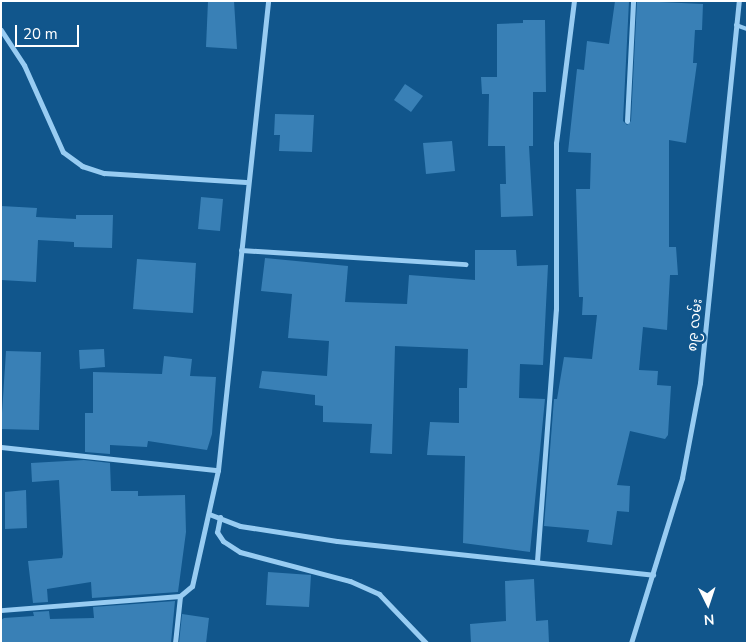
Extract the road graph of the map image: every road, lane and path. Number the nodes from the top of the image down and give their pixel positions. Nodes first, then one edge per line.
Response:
1 (268, 1) edge
2 (574, 1) edge
3 (633, 1) edge
4 (739, 1) edge
5 (736, 25) junction
6 (747, 29) edge
7 (1, 30) edge
8 (627, 121) dead end
9 (246, 182) junction
10 (241, 250) junction
11 (466, 264) dead end
12 (1, 447) edge
13 (218, 470) junction
14 (209, 514) junction
15 (220, 517) junction
16 (537, 561) junction
17 (654, 575) junction
18 (180, 596) junction
19 (1, 610) edge
20 (175, 643) edge
21 (426, 643) edge
22 (631, 643) edge

1 - 9 street
2 - 16 street
3 - 8 street
4 - 5 street, ၈၉ လမ်း
5 - 6 lane
5 - 17 street, ၈၉ လမ်း
7 - 9 street
9 - 10 street
10 - 11 street
10 - 13 street
12 - 13 street
13 - 14 street
14 - 15 street
14 - 18 street
15 - 16 street
15 - 21 street
16 - 17 street
17 - 22 street, ၈၉ လမ်း
18 - 19 street
18 - 20 street

